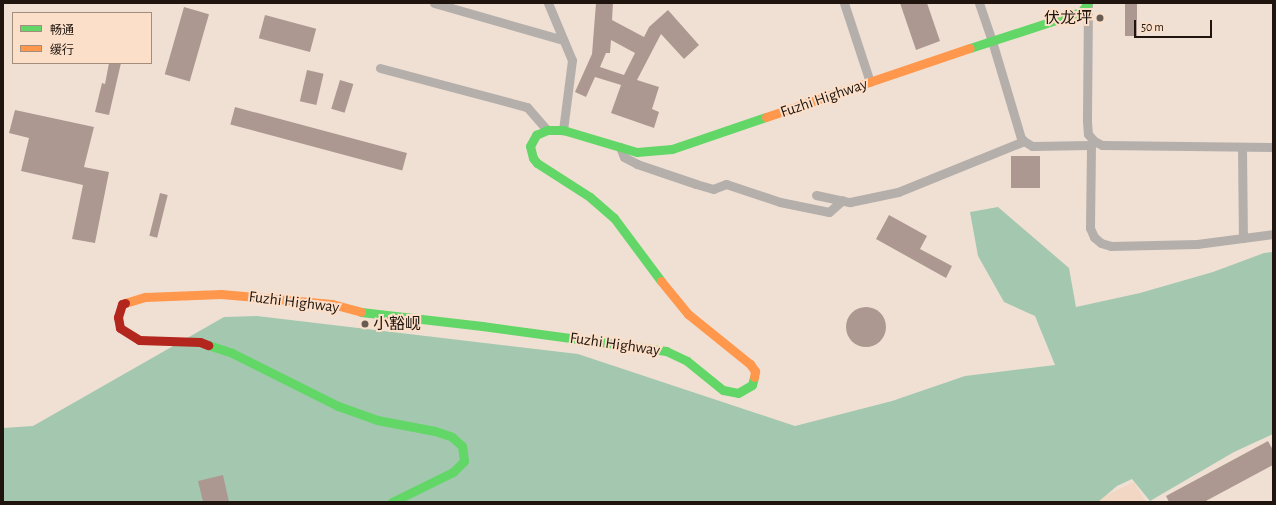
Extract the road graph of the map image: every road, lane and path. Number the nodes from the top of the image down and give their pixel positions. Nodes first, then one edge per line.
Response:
1 (434, 3) edge
2 (548, 3) edge
3 (844, 3) edge
4 (979, 3) edge
5 (1088, 3) edge
6 (563, 40) junction
7 (992, 41) junction
8 (380, 68) dead end
9 (870, 82) junction
10 (547, 130) junction
11 (562, 130) junction
12 (1024, 141) junction
13 (1092, 143) junction
14 (620, 147) junction
15 (1242, 147) junction
16 (1273, 147) edge
17 (816, 195) dead end
18 (843, 200) junction
19 (1273, 234) edge
20 (1243, 238) junction
21 (392, 502) edge

1 - 6 street
2 - 6 street
3 - 9 street
4 - 7 street
5 - 7 main road, Fuzhi Highway
5 - 13 street
6 - 11 street
7 - 9 main road, Fuzhi Highway
7 - 12 street
8 - 10 street
9 - 14 main road, Fuzhi Highway
10 - 11 main road, Fuzhi Highway
10 - 21 main road, Fuzhi Highway
11 - 14 main road, Fuzhi Highway
12 - 13 street
12 - 18 street
13 - 15 street
13 - 20 street
14 - 18 street
15 - 16 street
15 - 20 street
17 - 18 street
19 - 20 street

